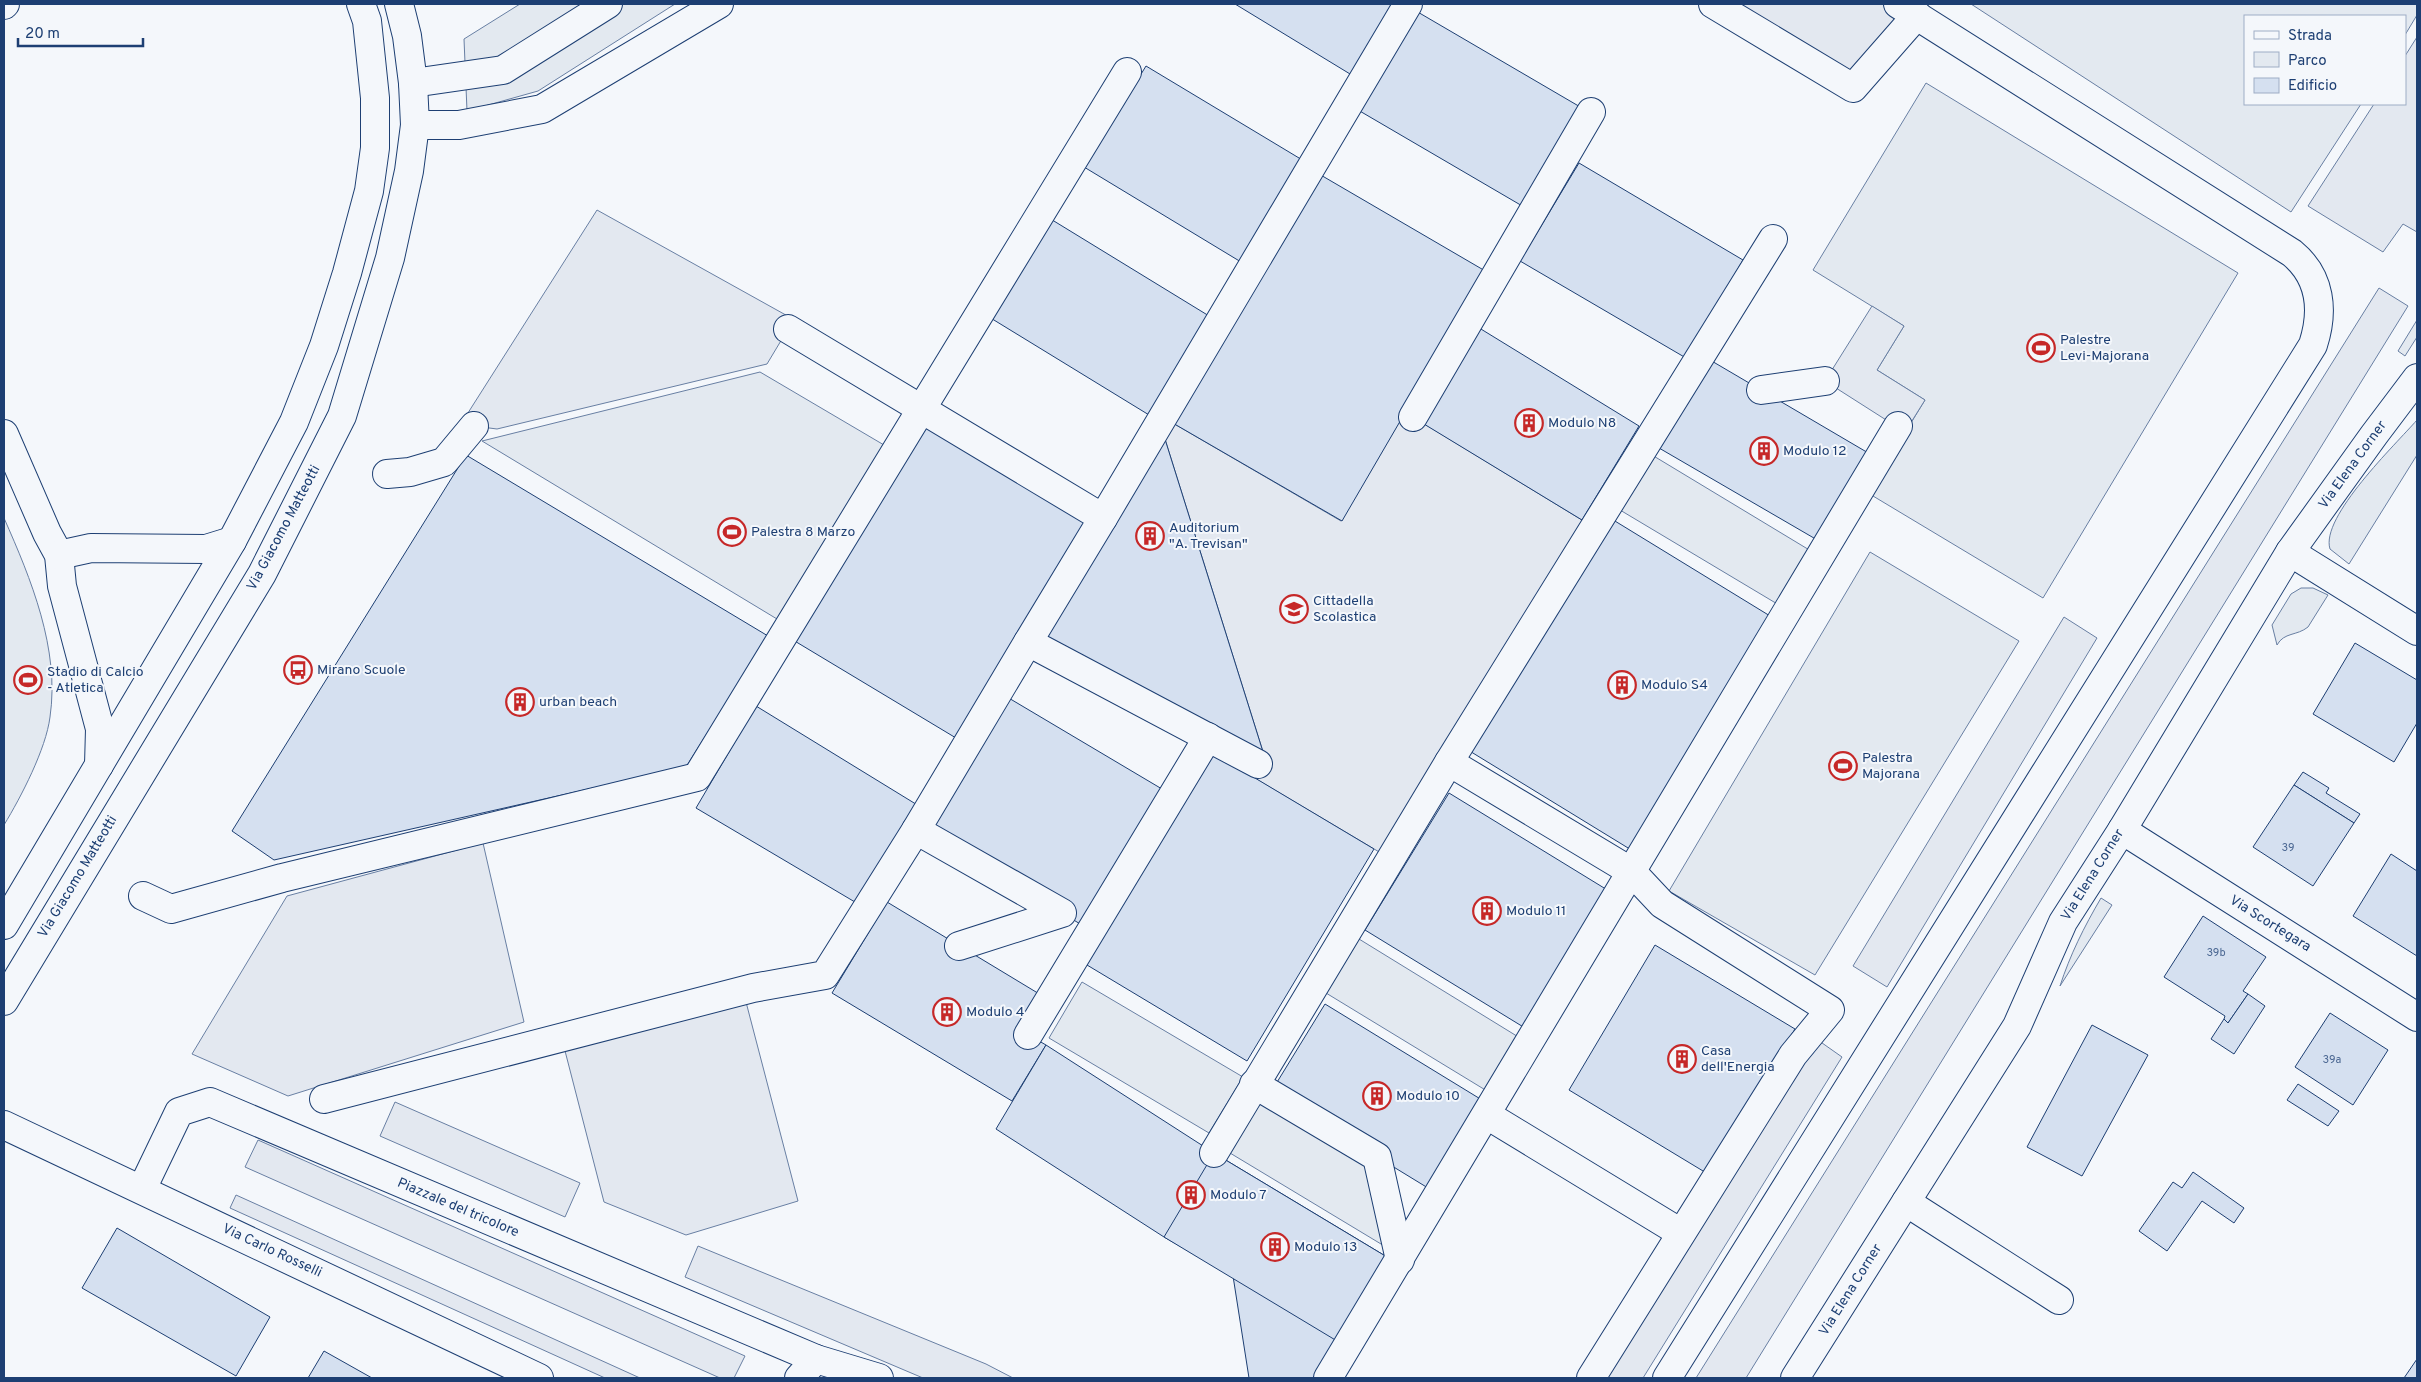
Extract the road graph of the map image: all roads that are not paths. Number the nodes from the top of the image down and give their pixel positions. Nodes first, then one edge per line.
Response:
1 (361, 4) edge
2 (398, 4) edge
3 (608, 4) edge
4 (719, 4) edge
5 (1408, 4) edge
6 (1713, 4) edge
7 (1908, 10) edge
8 (1128, 72) dead end
9 (413, 83) junction
10 (1592, 112) dead end
11 (415, 124) junction
12 (1773, 239) dead end
13 (788, 329) dead end
14 (2417, 378) edge
15 (1825, 381) dead end
16 (1761, 390) dead end
17 (921, 409) junction
18 (1413, 417) dead end
19 (474, 426) dead end
20 (1898, 426) dead end
21 (4, 434) edge
22 (387, 474) dead end
23 (1103, 518) junction
24 (232, 541) junction
25 (2290, 552) junction
26 (59, 555) junction
27 (2417, 631) edge
28 (1028, 642) junction
29 (1208, 737) junction
30 (1449, 762) junction
31 (1258, 764) dead end
32 (99, 767) junction
33 (916, 830) junction
34 (2122, 830) junction
35 (1632, 872) junction
36 (143, 896) dead end
37 (4, 925) edge
38 (960, 946) dead end
39 (4, 1001) edge
40 (2417, 1017) edge
41 (1028, 1035) dead end
42 (1254, 1084) junction
43 (324, 1099) dead end
44 (1487, 1116) junction
45 (4, 1125) edge
46 (1214, 1153) dead end
47 (142, 1189) junction
48 (1906, 1202) junction
49 (1681, 1233) junction
50 (1400, 1260) junction
51 (2059, 1300) dead end
52 (807, 1368) edge
53 (539, 1378) edge
54 (879, 1378) edge
55 (1328, 1378) edge
56 (1591, 1378) edge
57 (1667, 1378) edge
58 (1795, 1378) edge

1 - 24 street
2 - 9 street, Via Giacomo Matteotti
3 - 9 street
4 - 11 street
5 - 23 street
6 - 7 street
7 - 57 street
8 - 17 street
9 - 11 street, Via Giacomo Matteotti
10 - 18 street
11 - 39 street, Via Giacomo Matteotti
12 - 30 street
13 - 17 street
14 - 25 street, Via Elena Corner
15 - 16 street
17 - 23 street
17 - 36 street
19 - 22 street
20 - 35 street
21 - 26 street
23 - 28 street
24 - 26 street
24 - 32 street
25 - 27 street
25 - 34 street, Via Elena Corner
26 - 32 street
28 - 29 street
28 - 33 street
29 - 31 street
29 - 41 street
30 - 35 street
30 - 42 street
32 - 37 street
33 - 38 street
33 - 43 street
34 - 40 street, Via Scortegara
34 - 48 street, Via Elena Corner
35 - 44 street
35 - 49 street
42 - 46 street
42 - 50 street
44 - 49 street
44 - 50 street
45 - 47 street, Via Carlo Rosselli
47 - 52 street, Piazzale del tricolore
47 - 53 street, Via Carlo Rosselli
48 - 51 street
48 - 58 street, Via Elena Corner
49 - 56 street
50 - 55 street
52 - 54 street

